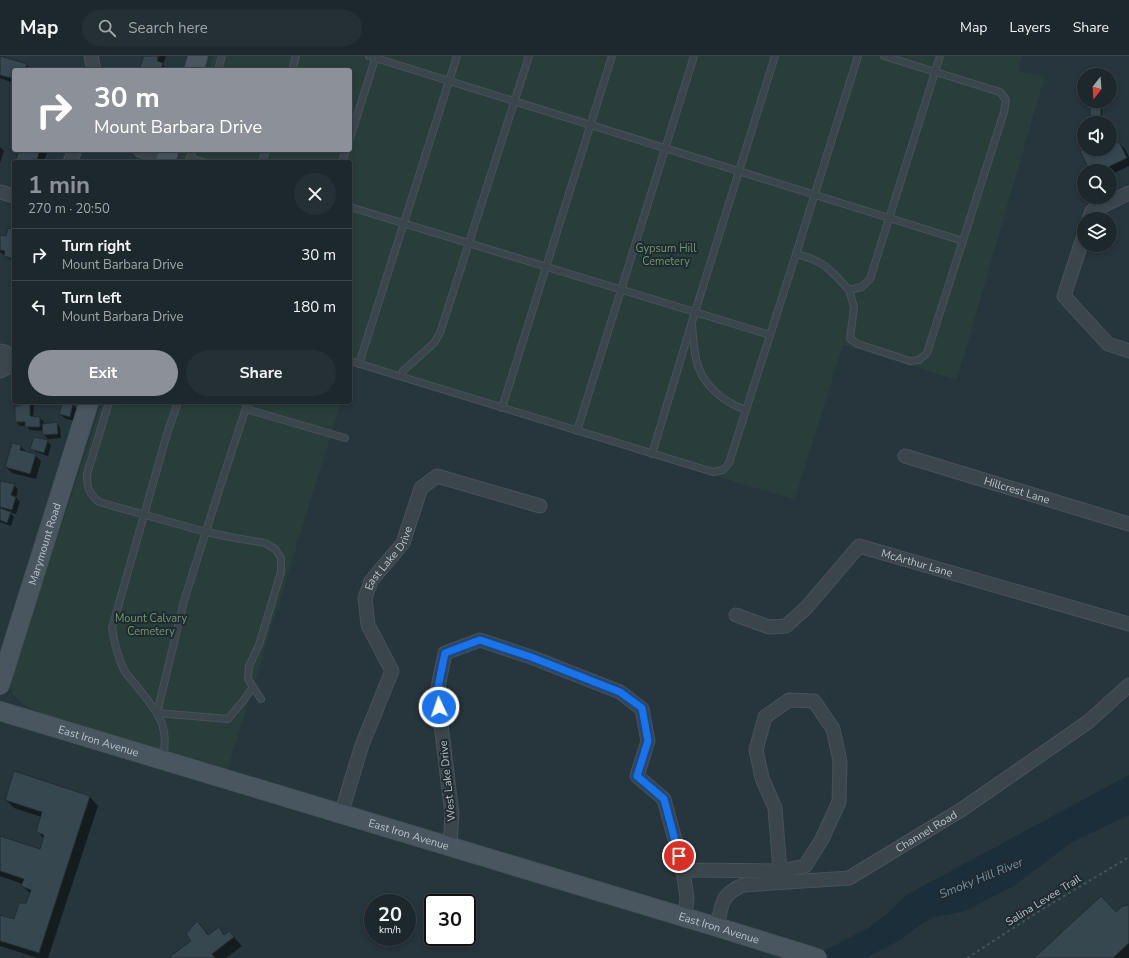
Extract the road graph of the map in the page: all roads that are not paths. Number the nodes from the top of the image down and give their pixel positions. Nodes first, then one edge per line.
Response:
1 (91, 56) edge
2 (198, 56) edge
3 (222, 56) edge
4 (296, 56) edge
5 (457, 56) edge
6 (529, 56) edge
7 (612, 56) edge
8 (694, 56) edge
9 (775, 56) edge
10 (858, 56) edge
11 (884, 56) edge
12 (940, 56) edge
13 (373, 57) edge
14 (94, 68) edge
15 (195, 68) edge
16 (219, 68) edge
17 (293, 68) edge
18 (935, 72) junction
19 (449, 81) junction
20 (515, 101) junction
21 (591, 125) junction
22 (352, 131) edge
23 (666, 148) junction
24 (147, 152) edge
25 (166, 157) edge
26 (739, 171) junction
27 (0, 192) edge
28 (1129, 193) edge
29 (12, 195) edge
30 (814, 195) junction
31 (352, 208) edge
32 (1092, 212) edge
33 (889, 218) junction
34 (404, 223) junction
35 (963, 241) junction
36 (469, 243) junction
37 (1078, 252) edge
38 (796, 254) junction
39 (547, 267) junction
40 (621, 289) junction
41 (849, 290) junction
42 (695, 312) junction
43 (692, 322) junction
44 (770, 335) junction
45 (0, 351) edge
46 (1129, 351) edge
47 (352, 362) edge
48 (359, 364) junction
49 (0, 371) edge
50 (403, 371) dead end
51 (88, 404) edge
52 (108, 404) edge
53 (177, 404) edge
54 (247, 404) edge
55 (502, 408) junction
56 (246, 409) junction
57 (746, 410) junction
58 (577, 431) junction
59 (345, 438) dead end
60 (652, 454) junction
61 (905, 456) dead end
62 (540, 506) dead end
63 (144, 514) junction
64 (1129, 524) edge
65 (206, 532) junction
66 (736, 615) dead end
67 (1129, 624) edge
68 (0, 685) edge
69 (1129, 685) edge
70 (253, 687) junction
71 (261, 699) dead end
72 (0, 711) edge
73 (157, 713) junction
74 (163, 760) junction
75 (341, 814) junction
76 (450, 846) junction
77 (683, 870) junction
78 (780, 871) junction
79 (685, 917) junction
80 (716, 927) junction
81 (817, 958) edge

1 - 14 street
2 - 15 street
3 - 16 lane
4 - 17 lane
5 - 19 lane
6 - 20 lane
7 - 21 lane
8 - 23 lane
9 - 26 lane
10 - 30 lane
11 - 18 lane
12 - 18 lane
13 - 19 lane
13 - 22 lane
18 - 33 lane
18 - 35 lane
19 - 20 lane
19 - 34 lane
20 - 21 lane
20 - 36 lane
21 - 23 lane
21 - 39 lane
23 - 26 lane
23 - 40 lane
24 - 25 street
26 - 30 lane
26 - 42 lane
27 - 29 street
28 - 32 street
30 - 33 lane
30 - 38 lane
31 - 34 lane
33 - 35 lane
33 - 41 lane
34 - 36 lane
34 - 48 lane
35 - 41 lane
36 - 39 lane
36 - 50 lane
37 - 46 street
38 - 41 lane
38 - 44 lane
39 - 40 lane
39 - 55 lane
40 - 42 lane
40 - 58 lane
42 - 43 lane
42 - 44 lane
43 - 57 lane
43 - 60 lane
44 - 57 lane
45 - 49 street
47 - 48 lane
48 - 55 lane
51 - 68 street, Marymount Road
52 - 63 lane
53 - 63 lane
54 - 56 lane
55 - 58 lane
56 - 59 lane
56 - 65 lane
57 - 60 lane
58 - 60 lane
61 - 64 street, Hillcrest Lane
62 - 75 street, East Lake Drive
63 - 65 lane
63 - 73 lane
65 - 70 lane
65 - 73 lane
66 - 67 street, McArthur Lane
69 - 80 street, Channel Road
70 - 71 lane
70 - 73 lane
72 - 74 street, East Iron Avenue
73 - 74 lane
74 - 75 street, East Iron Avenue
75 - 76 street, East Iron Avenue
76 - 77 street, West Lake Drive
76 - 79 street, East Iron Avenue
77 - 78 street
77 - 79 street
78 - 78 street
79 - 80 street, East Iron Avenue
80 - 81 street, East Iron Avenue

